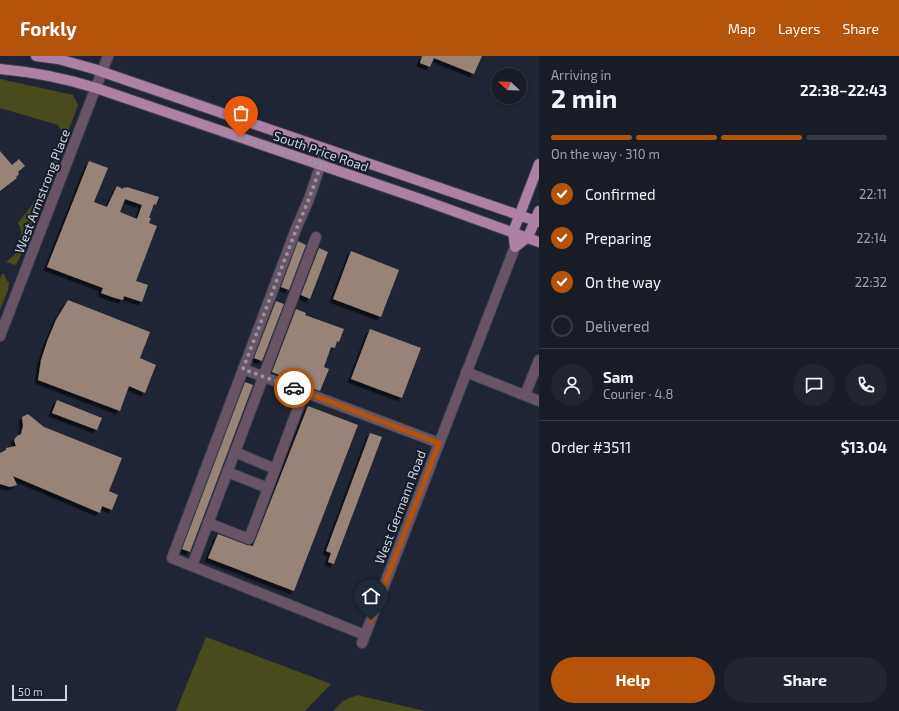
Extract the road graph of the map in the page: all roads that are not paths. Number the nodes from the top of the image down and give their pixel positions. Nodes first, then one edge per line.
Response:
1 (36, 56) edge
2 (108, 56) edge
3 (0, 69) edge
4 (102, 72) junction
5 (96, 88) junction
6 (326, 150) junction
7 (539, 164) edge
8 (321, 165) junction
9 (519, 215) junction
10 (538, 218) edge
11 (513, 232) junction
12 (316, 237) dead end
13 (528, 237) junction
14 (539, 242) edge
15 (515, 247) junction
16 (0, 336) edge
17 (539, 360) edge
18 (243, 369) junction
19 (466, 372) junction
20 (263, 377) junction
21 (304, 392) junction
22 (525, 395) junction
23 (539, 401) edge
24 (439, 443) junction
25 (234, 452) junction
26 (275, 469) junction
27 (227, 472) junction
28 (268, 488) junction
29 (208, 524) junction
30 (192, 566) junction

1 - 4 main road, South Price Road
2 - 4 street, West Armstrong Place
3 - 5 main road, South Price Road
4 - 5 street, West Armstrong Place
4 - 6 main road, South Price Road
5 - 8 main road, South Price Road
5 - 16 street, West Armstrong Place
6 - 8 street
6 - 9 main road, South Price Road
7 - 9 main road, West Germann Road
8 - 11 main road, South Price Road
8 - 18 street
9 - 10 main road, South Price Road
9 - 11 main road, West Germann Road
10 - 13 main road
11 - 13 main road, South Price Road
11 - 15 main road, West Germann Road
12 - 20 street
13 - 14 main road, South Price Road
13 - 15 main road
15 - 19 street, West Germann Road
17 - 22 street
18 - 20 street
18 - 30 street
19 - 22 street
19 - 24 street, West Germann Road
20 - 21 street
20 - 25 street
21 - 24 street
21 - 26 street
22 - 23 street
24 - 30 street, West Germann Road
25 - 26 street
25 - 27 street
26 - 28 street
27 - 28 street
27 - 29 street
28 - 29 street
29 - 30 street

